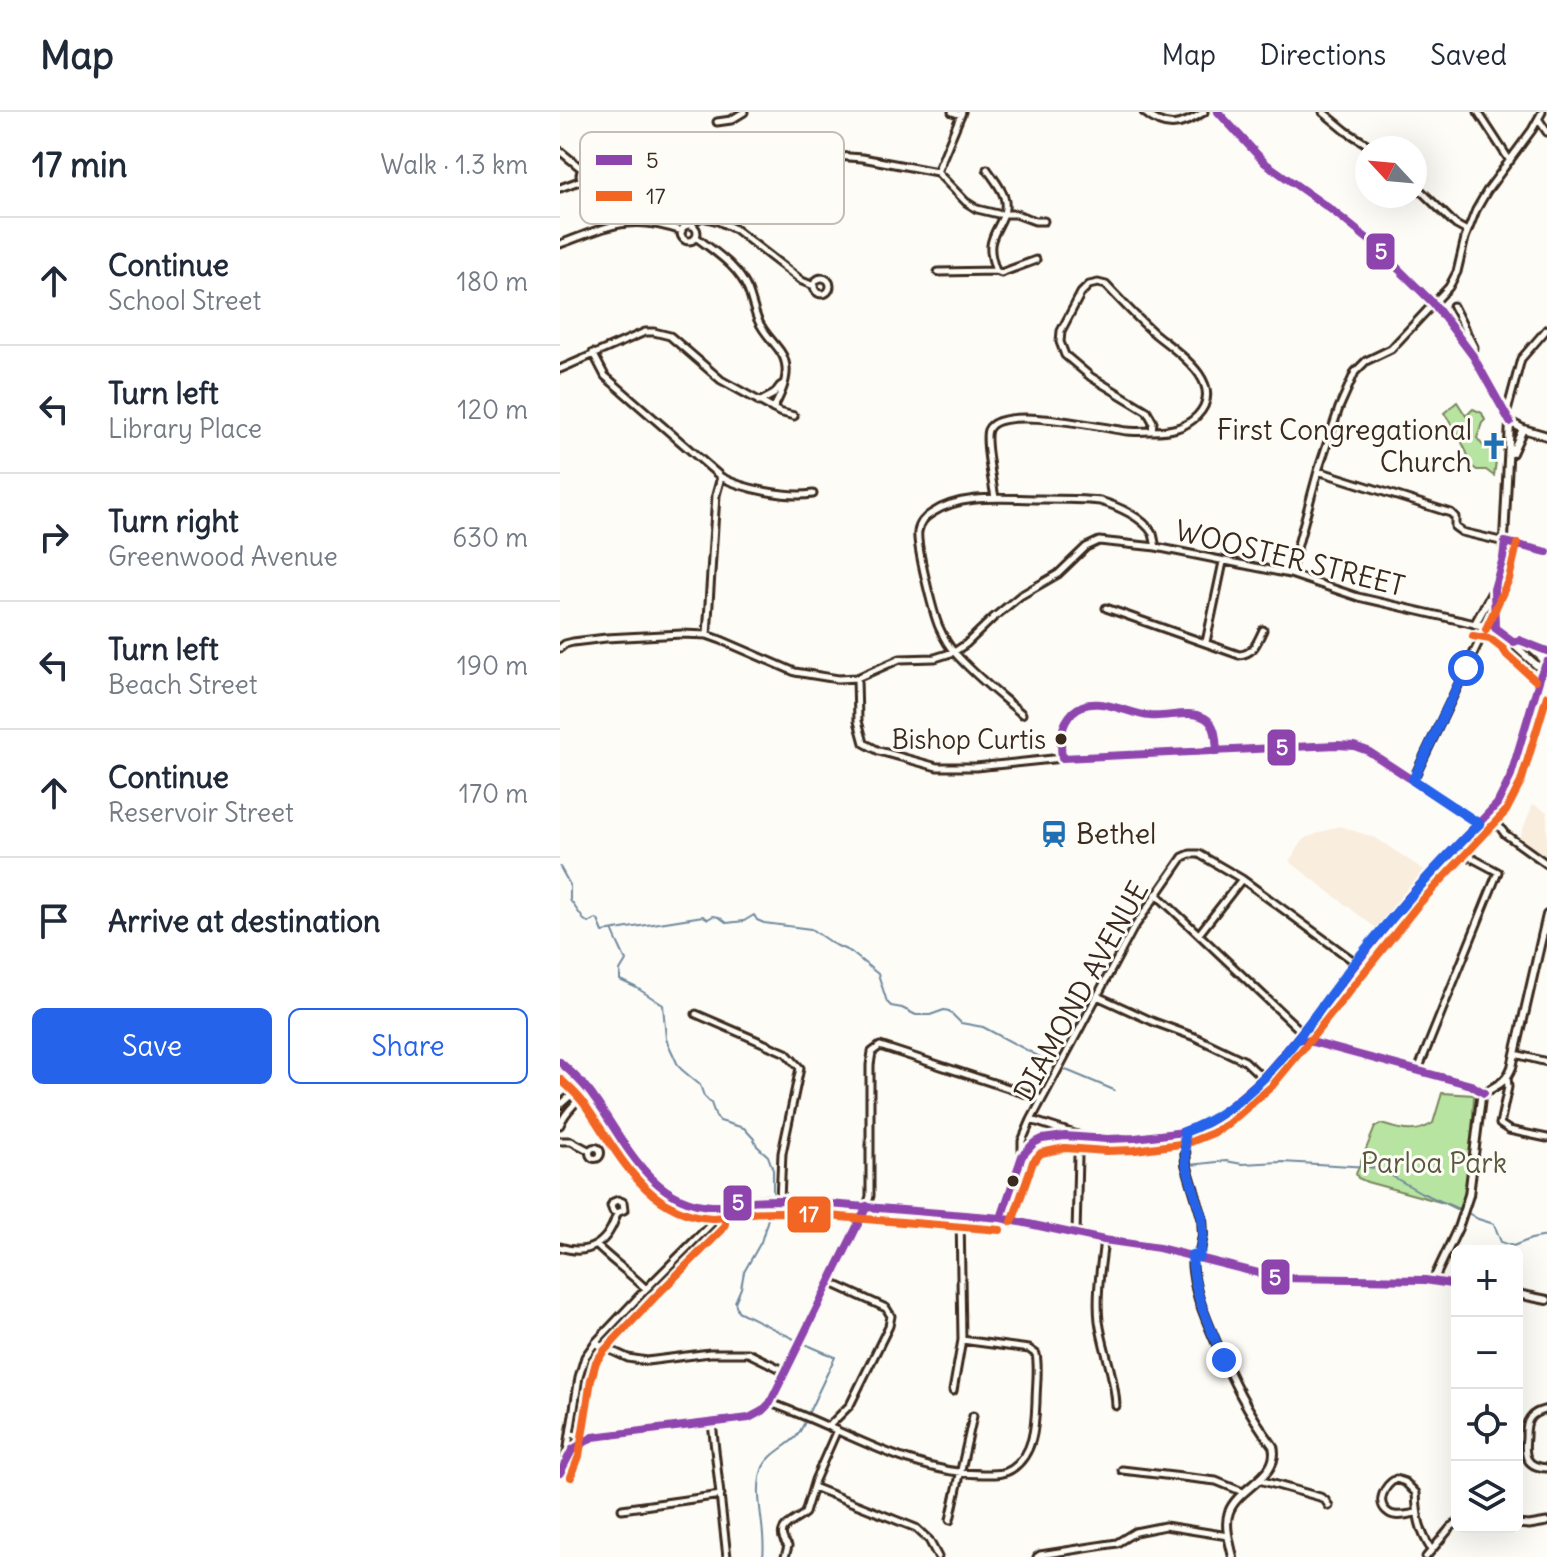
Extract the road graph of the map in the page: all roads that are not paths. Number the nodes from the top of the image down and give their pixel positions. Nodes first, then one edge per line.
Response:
1 (744, 112) edge
2 (952, 112) edge
3 (1144, 112) edge
4 (1204, 112) edge
5 (1218, 112) edge
6 (1323, 112) edge
7 (1478, 112) edge
8 (1542, 112) edge
9 (962, 114) edge
10 (1539, 120) junction
11 (717, 122) dead end
12 (1547, 132) edge
13 (1355, 137) edge
14 (560, 151) edge
15 (844, 157) edge
16 (1510, 161) junction
17 (580, 167) edge
18 (987, 169) dead end
19 (937, 172) junction
20 (580, 181) edge
21 (560, 188) edge
22 (1427, 197) edge
23 (1004, 215) junction
24 (1044, 221) dead end
25 (619, 224) edge
26 (663, 224) edge
27 (724, 224) edge
28 (692, 226) joint
29 (682, 231) junction
30 (1467, 231) junction
31 (696, 237) junction
32 (560, 244) edge
33 (1036, 260) dead end
34 (996, 271) junction
35 (938, 272) dead end
36 (814, 286) dead end
37 (1434, 304) junction
38 (1453, 306) dead end
39 (1547, 329) edge
40 (593, 353) junction
41 (1473, 356) junction
42 (560, 369) edge
43 (783, 384) junction
44 (759, 402) junction
45 (773, 409) junction
46 (794, 416) dead end
47 (1508, 419) junction
48 (1523, 429) junction
49 (1152, 431) junction
50 (1547, 436) edge
51 (1509, 460) junction
52 (1318, 471) junction
53 (721, 477) junction
54 (813, 494) dead end
55 (995, 498) junction
56 (1505, 542) junction
57 (1156, 547) junction
58 (1547, 552) edge
59 (1223, 562) junction
60 (1290, 574) junction
61 (1494, 589) junction
62 (1106, 608) dead end
63 (1475, 624) junction
64 (1486, 627) junction
65 (1495, 628) junction
66 (1263, 630) dead end
67 (707, 635) junction
68 (1206, 642) junction
69 (1514, 642) junction
70 (560, 648) edge
71 (1547, 651) edge
72 (954, 652) junction
73 (1547, 662) edge
74 (1543, 671) junction
75 (857, 678) junction
76 (1022, 714) dead end
77 (1217, 752) junction
78 (1062, 758) junction
79 (1413, 780) junction
80 (1490, 814) junction
81 (1479, 824) junction
82 (1454, 848) junction
83 (1547, 864) edge
84 (1242, 879) junction
85 (1156, 894) junction
86 (1547, 915) edge
87 (1199, 934) junction
88 (1544, 948) edge
89 (1355, 962) junction
90 (1097, 996) junction
91 (696, 1014) dead end
92 (1299, 1035) junction
93 (1515, 1054) junction
94 (560, 1062) edge
95 (1547, 1062) edge
96 (1418, 1070) junction
97 (1507, 1077) junction
98 (1263, 1078) junction
99 (586, 1087) junction
100 (1484, 1093) junction
101 (1042, 1099) junction
102 (560, 1105) edge
103 (1031, 1120) junction
104 (560, 1125) edge
105 (1184, 1132) junction
106 (1084, 1137) junction
107 (1547, 1138) edge
108 (560, 1141) edge
109 (590, 1151) dead end
110 (1022, 1156) junction
111 (775, 1200) junction
112 (714, 1206) junction
113 (867, 1206) junction
114 (617, 1213) dead end
115 (960, 1214) junction
116 (1001, 1218) junction
117 (1076, 1234) junction
118 (1104, 1240) junction
119 (596, 1245) junction
120 (560, 1247) edge
121 (1195, 1256) junction
122 (1433, 1281) junction
123 (829, 1282) junction
124 (1451, 1284) edge
125 (646, 1289) junction
126 (1523, 1295) edge
127 (1547, 1300) edge
128 (962, 1340) junction
129 (595, 1343) junction
130 (785, 1371) junction
131 (953, 1391) dead end
132 (770, 1403) junction
133 (1116, 1406) dead end
134 (1547, 1409) edge
135 (973, 1416) dead end
136 (712, 1423) junction
137 (829, 1426) junction
138 (837, 1430) junction
139 (570, 1434) junction
140 (593, 1437) junction
141 (567, 1453) junction
142 (1547, 1468) edge
143 (1122, 1470) dead end
144 (560, 1473) edge
145 (961, 1474) junction
146 (1258, 1479) junction
147 (813, 1487) junction
148 (1243, 1492) junction
149 (721, 1495) junction
150 (1329, 1506) dead end
151 (622, 1509) dead end
152 (1417, 1513) junction
153 (950, 1520) dead end
154 (1547, 1522) edge
155 (1523, 1524) edge
156 (1451, 1527) edge
157 (1228, 1536) junction
158 (1431, 1549) junction
159 (727, 1557) edge
160 (785, 1557) edge
161 (938, 1557) edge
162 (1037, 1557) edge
163 (1233, 1557) edge
164 (1426, 1557) edge

1 - 11 street
2 - 9 street
3 - 4 street
5 - 37 main road
6 - 13 street
7 - 16 street
8 - 10 street
9 - 19 street
10 - 12 street
10 - 16 street
14 - 17 street
15 - 19 street
16 - 30 street
18 - 23 street
19 - 23 street
20 - 21 street
22 - 30 street
23 - 24 street
23 - 34 street
25 - 32 street
26 - 29 street
27 - 36 street
28 - 29 street
28 - 31 street
29 - 31 street
30 - 37 street
31 - 43 street
33 - 34 street
34 - 35 street
37 - 41 main road
37 - 52 street
38 - 41 street
39 - 47 street
40 - 42 street
40 - 44 street
40 - 53 street
41 - 47 main road
43 - 44 street
43 - 45 street
44 - 45 street
45 - 46 street
47 - 48 main road
47 - 51 main road
48 - 50 main road
48 - 51 main road
49 - 49 street
49 - 55 street
51 - 56 main road
52 - 56 street
52 - 60 street
53 - 54 street
53 - 67 street
55 - 57 street
55 - 72 street
56 - 58 street
56 - 61 main road
57 - 59 street, WOOSTER STREET
57 - 72 street, WOOSTER STREET
59 - 60 street, WOOSTER STREET
59 - 68 street
60 - 63 street, WOOSTER STREET
61 - 63 main road
61 - 65 main road
62 - 68 street
63 - 64 main road, WOOSTER STREET
64 - 65 main road, WOOSTER STREET
64 - 79 street
65 - 69 main road
66 - 68 street
67 - 70 street
67 - 75 street
69 - 71 main road
69 - 74 main road
72 - 75 street
72 - 76 street
73 - 74 main road
74 - 80 main road
75 - 78 street
77 - 78 street
77 - 78 street
77 - 79 street
79 - 81 street
80 - 81 main road
80 - 83 street
81 - 82 main road
82 - 89 main road
82 - 96 street
84 - 85 street, DIAMOND AVENUE
84 - 87 street
84 - 89 street
85 - 87 street
85 - 90 street, DIAMOND AVENUE
86 - 88 main road
87 - 92 street
88 - 93 main road
89 - 92 main road
90 - 98 street
90 - 101 street, DIAMOND AVENUE
91 - 111 street
92 - 96 street
92 - 98 main road
93 - 95 street
93 - 97 main road
94 - 99 main road
96 - 100 street
97 - 100 main road
97 - 107 street
98 - 105 main road
99 - 102 street
99 - 104 street
99 - 112 main road
100 - 122 main road
101 - 103 street, DIAMOND AVENUE
101 - 113 street
103 - 106 street
103 - 110 street, DIAMOND AVENUE
105 - 106 main road
105 - 121 main road
106 - 110 main road
106 - 117 street
108 - 109 street
110 - 116 main road
111 - 112 main road
111 - 113 main road
112 - 125 street
113 - 115 main road
113 - 123 main road
114 - 119 street
115 - 116 main road
115 - 128 street
116 - 117 main road
117 - 118 main road
118 - 121 main road
118 - 133 street
119 - 120 street
119 - 125 street
121 - 122 main road
121 - 146 main road
122 - 124 main road
123 - 130 main road
123 - 137 street
125 - 129 street
126 - 127 main road
128 - 131 street
128 - 145 street
129 - 130 street
129 - 139 street
130 - 132 main road
132 - 136 main road
132 - 137 street
134 - 142 street
135 - 145 street
136 - 140 main road
136 - 149 street
137 - 138 street
138 - 145 street
138 - 147 street
139 - 140 street
139 - 141 street
140 - 141 main road
141 - 144 main road
143 - 148 street
145 - 153 street
146 - 148 main road
146 - 150 street
147 - 160 street
147 - 161 street
148 - 157 main road
149 - 151 street
149 - 159 street
152 - 152 street
152 - 158 street
154 - 155 street
156 - 158 street
157 - 162 street
157 - 163 main road
158 - 164 street

